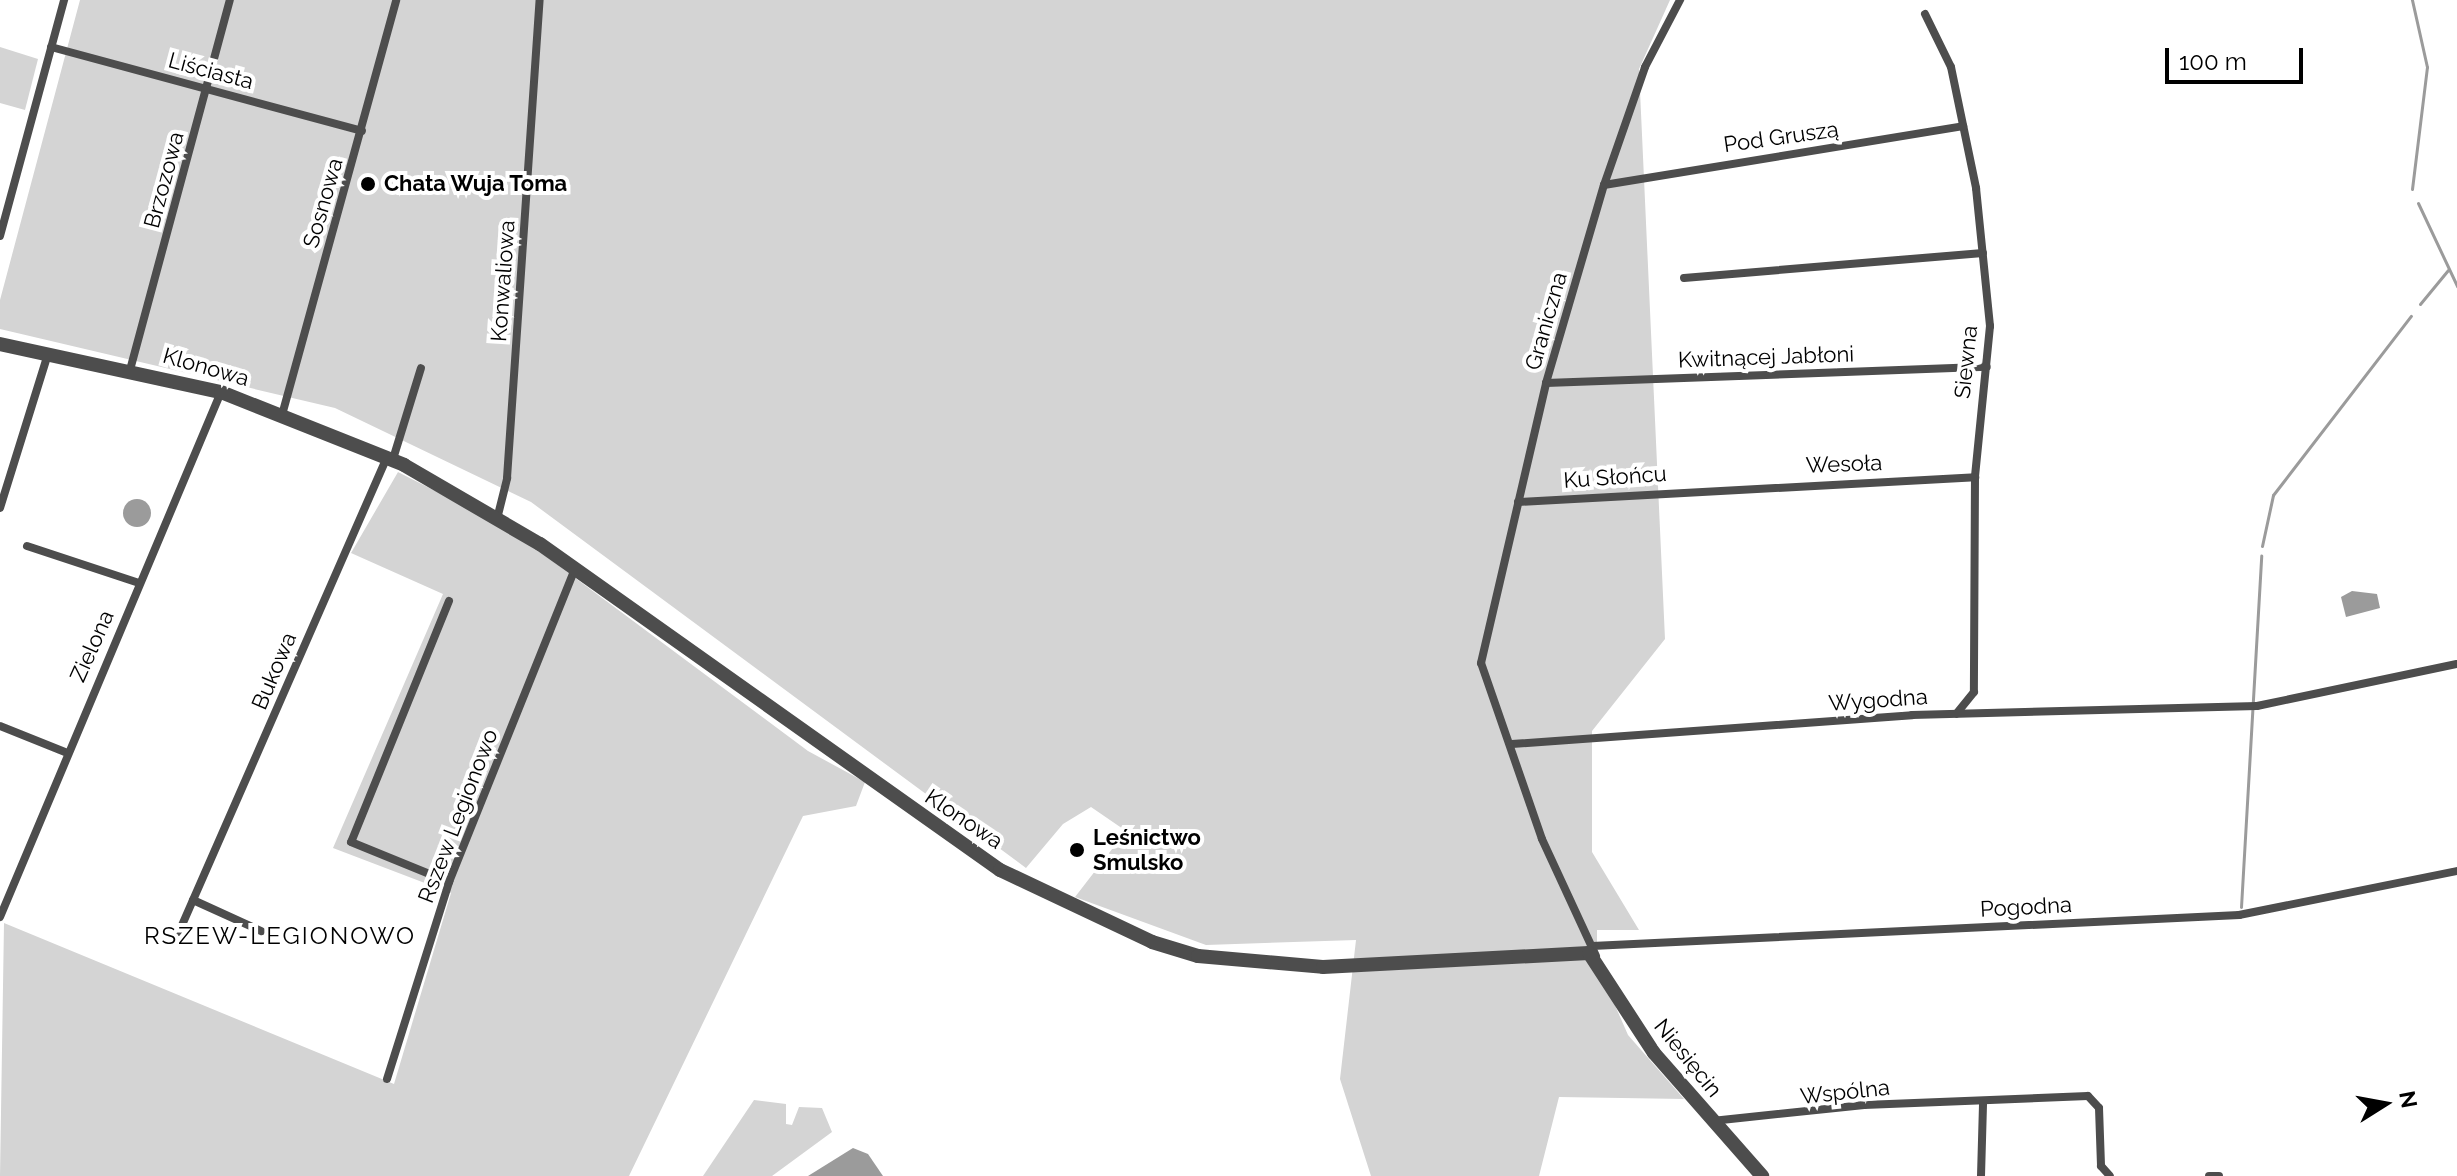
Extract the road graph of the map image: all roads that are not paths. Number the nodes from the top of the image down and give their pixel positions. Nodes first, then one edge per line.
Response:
1 (64, 0) edge
2 (230, 0) edge
3 (396, 0) edge
4 (540, 0) edge
5 (1680, 0) edge
6 (1925, 14) dead end
7 (51, 47) junction
8 (207, 88) junction
9 (1963, 126) junction
10 (362, 131) junction
11 (1604, 185) junction
12 (0, 236) edge
13 (1983, 253) junction
14 (1684, 278) dead end
15 (0, 344) edge
16 (48, 354) junction
17 (1987, 367) junction
18 (421, 368) dead end
19 (130, 370) junction
20 (1546, 383) junction
21 (221, 392) junction
22 (282, 415) junction
23 (390, 458) junction
24 (1975, 477) junction
25 (1715, 487) joint
26 (1518, 502) junction
27 (0, 508) edge
28 (498, 515) junction
29 (27, 546) dead end
30 (574, 571) junction
31 (139, 583) junction
32 (449, 601) dead end
33 (2457, 664) edge
34 (1955, 714) junction
35 (0, 726) edge
36 (1512, 744) junction
37 (65, 752) junction
38 (2457, 871) edge
39 (449, 882) junction
40 (193, 900) junction
41 (0, 917) edge
42 (261, 931) dead end
43 (179, 932) dead end
44 (1594, 951) junction
45 (387, 1079) dead end
46 (1983, 1103) junction
47 (1711, 1121) junction
48 (1762, 1176) edge
49 (1981, 1176) edge
50 (2110, 1176) edge
51 (2209, 1176) edge
52 (2219, 1176) edge

1 - 7 street
2 - 8 street, Brzozowa
3 - 10 street, Sosnowa
4 - 28 street, Konwaliowa
5 - 11 street, Graniczna
6 - 9 street, Siewna
7 - 8 street, Liściasta
7 - 12 street
8 - 10 street, Liściasta
8 - 19 street, Brzozowa
9 - 11 street, Pod Gruszą
9 - 13 street, Siewna
10 - 22 street, Sosnowa
11 - 20 street, Graniczna
13 - 14 street
13 - 17 street, Siewna
15 - 16 street, Klonowa
16 - 19 street, Klonowa
16 - 27 street
17 - 20 street, Kwitnącej Jabłoni
17 - 24 street, Siewna
18 - 23 street
19 - 21 street, Klonowa
20 - 26 street, Graniczna
21 - 22 street, Klonowa
21 - 31 street, Zielona
22 - 23 street, Klonowa
23 - 28 street, Klonowa
23 - 40 street, Bukowa
24 - 25 street, Wesoła
24 - 34 street, Siewna
25 - 26 street, Ku Słońcu
26 - 36 street, Graniczna
28 - 30 street, Klonowa
29 - 31 street
30 - 39 street, Rszew Legionowo
30 - 44 street, Klonowa
31 - 37 street, Zielona
32 - 39 street
33 - 34 street, Wygodna
34 - 36 street, Wygodna
35 - 37 street
36 - 44 street
37 - 41 street, Zielona
38 - 44 street, Pogodna
39 - 45 street, Rszew Legionowo
40 - 42 street
40 - 43 street, Bukowa
44 - 47 street, Niesięcin
46 - 47 street, Wspólna
46 - 49 street
46 - 50 street, Wspólna
47 - 48 street, Niesięcin
51 - 52 street

